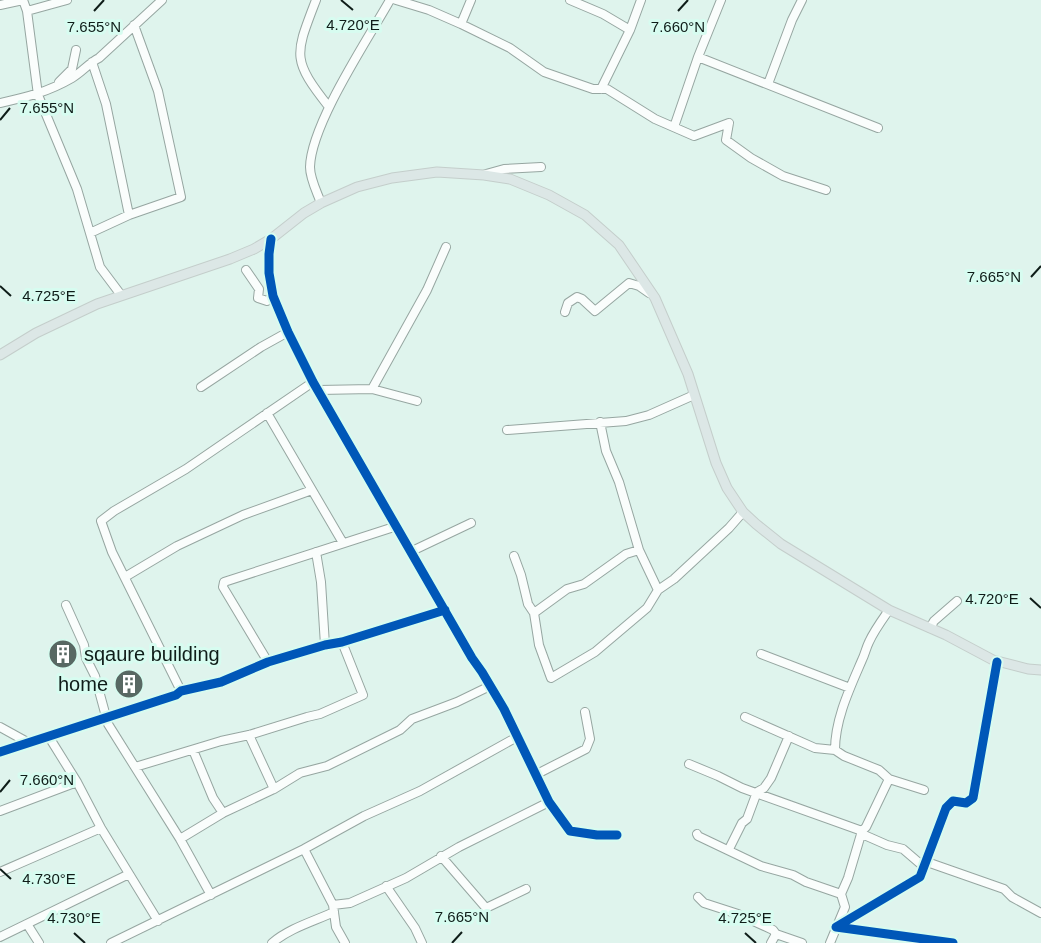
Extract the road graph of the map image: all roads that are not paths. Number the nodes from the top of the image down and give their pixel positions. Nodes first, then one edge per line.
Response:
1 (23, 0) edge
2 (67, 0) edge
3 (162, 0) edge
4 (316, 0) edge
5 (390, 0) edge
6 (396, 0) edge
7 (471, 0) edge
8 (570, 0) edge
9 (641, 0) edge
10 (722, 0) edge
11 (802, 0) edge
12 (0, 5) edge
13 (27, 11) junction
14 (461, 24) junction
15 (134, 25) junction
16 (630, 30) junction
17 (76, 50) dead end
18 (698, 57) junction
19 (92, 62) junction
20 (768, 84) junction
21 (601, 89) junction
22 (41, 94) junction
23 (0, 103) edge
24 (329, 107) junction
25 (674, 127) junction
26 (878, 128) dead end
27 (541, 167) dead end
28 (484, 175) junction
29 (826, 190) dead end
30 (321, 203) junction
31 (129, 215) junction
32 (90, 233) junction
33 (272, 239) junction
34 (446, 247) dead end
35 (246, 270) dead end
36 (121, 295) junction
37 (273, 296) junction
38 (655, 298) junction
39 (565, 312) dead end
40 (288, 332) junction
41 (0, 355) edge
42 (313, 381) junction
43 (201, 387) dead end
44 (372, 388) junction
45 (319, 390) junction
46 (694, 395) junction
47 (417, 401) dead end
48 (267, 413) junction
49 (600, 422) junction
50 (507, 430) dead end
51 (312, 490) junction
52 (743, 512) junction
53 (471, 522) dead end
54 (397, 526) junction
55 (343, 543) junction
56 (639, 550) junction
57 (412, 551) junction
58 (316, 552) junction
59 (514, 556) dead end
60 (125, 577) junction
61 (658, 590) junction
62 (957, 601) dead end
63 (66, 605) dead end
64 (445, 609) junction
65 (889, 610) junction
66 (534, 613) junction
67 (930, 628) junction
68 (342, 642) junction
69 (325, 645) junction
70 (761, 654) dead end
71 (268, 662) junction
72 (997, 662) junction
73 (1041, 670) edge
74 (490, 686) junction
75 (850, 688) junction
76 (181, 691) junction
77 (585, 712) dead end
78 (105, 717) junction
79 (745, 717) dead end
80 (0, 727) edge
81 (249, 735) junction
82 (789, 736) junction
83 (49, 737) junction
84 (517, 737) junction
85 (29, 743) junction
86 (193, 750) junction
87 (835, 750) junction
88 (0, 752) edge
89 (689, 764) dead end
90 (135, 767) junction
91 (537, 774) junction
92 (889, 779) junction
93 (77, 782) junction
94 (274, 789) junction
95 (924, 790) dead end
96 (757, 792) junction
97 (549, 802) junction
98 (0, 811) edge
99 (223, 813) junction
100 (101, 828) junction
101 (862, 832) junction
102 (697, 834) dead end
103 (617, 835) dead end
104 (180, 839) junction
105 (730, 847) dead end
106 (304, 849) junction
107 (441, 856) junction
108 (926, 864) junction
109 (0, 872) edge
110 (129, 874) junction
111 (386, 886) junction
112 (526, 890) dead end
113 (211, 895) junction
114 (842, 896) junction
115 (698, 897) dead end
116 (333, 908) junction
117 (1041, 913) edge
118 (158, 921) junction
119 (27, 924) junction
120 (836, 927) junction
121 (776, 934) junction
122 (0, 937) edge
123 (124, 941) edge
124 (39, 943) edge
125 (111, 943) edge
126 (272, 943) edge
127 (345, 943) edge
128 (422, 943) edge
129 (771, 943) edge
130 (802, 943) edge
131 (829, 943) edge
132 (953, 943) edge

1 - 12 street
1 - 13 street
2 - 13 street
3 - 15 street
4 - 24 street
5 - 24 street
6 - 14 street
7 - 14 street
8 - 16 street
9 - 16 street
10 - 18 street
11 - 20 street
13 - 22 street
14 - 21 street
15 - 19 street
15 - 31 street
16 - 21 street
17 - 22 street
18 - 20 street
18 - 25 street
19 - 22 street
19 - 31 street
20 - 26 street
21 - 25 street
22 - 23 street
22 - 32 street
24 - 30 street
25 - 29 street
27 - 28 street
28 - 30 main road
28 - 38 main road
30 - 33 main road
31 - 32 street
32 - 36 street
33 - 36 main road
33 - 37 street
34 - 44 street
35 - 37 street
36 - 41 main road
37 - 40 street
38 - 39 street
38 - 46 main road
40 - 42 street
40 - 43 street
42 - 45 street
42 - 48 street
44 - 45 street
44 - 47 street
45 - 54 street
46 - 49 street
46 - 52 main road
48 - 51 street
48 - 60 street
49 - 50 street
49 - 56 street
51 - 55 street
51 - 60 street
52 - 61 street
52 - 65 main road
53 - 57 street
54 - 55 street
54 - 57 street
55 - 58 street
56 - 61 street
56 - 66 street
57 - 64 street
58 - 69 street
58 - 71 street
59 - 66 street
60 - 76 street
61 - 66 street
62 - 67 street
63 - 78 street
64 - 68 street
64 - 74 street
65 - 67 main road
65 - 75 street
67 - 72 main road
68 - 69 street
68 - 81 street
69 - 71 street
70 - 75 street
71 - 76 street
72 - 73 main road
72 - 108 street
74 - 84 street
74 - 94 street
75 - 87 street
76 - 78 street
77 - 91 street
78 - 83 street
78 - 90 street
79 - 82 street
80 - 85 street
81 - 86 street
81 - 94 street
82 - 87 street
82 - 96 street
83 - 85 street
83 - 93 street
84 - 91 street
84 - 106 street
85 - 88 street
86 - 90 street
86 - 99 street
87 - 92 street
89 - 96 street
90 - 104 street
91 - 97 street
92 - 95 street
92 - 101 street
93 - 98 street
93 - 100 street
94 - 99 street
96 - 101 street
96 - 105 street
97 - 103 street
97 - 107 street
99 - 104 street
100 - 109 street
100 - 110 street
101 - 108 street
101 - 114 street
102 - 114 street
104 - 113 street
106 - 113 street
106 - 116 street
107 - 111 street
107 - 112 street
108 - 117 street
108 - 120 street
110 - 118 street
110 - 119 street
111 - 116 street
111 - 128 street
113 - 118 street
114 - 120 street
114 - 131 street
115 - 121 street
116 - 126 street
116 - 127 street
118 - 123 street
119 - 122 street
119 - 124 street
120 - 131 street
120 - 132 street
121 - 129 street
121 - 130 street
123 - 125 street

